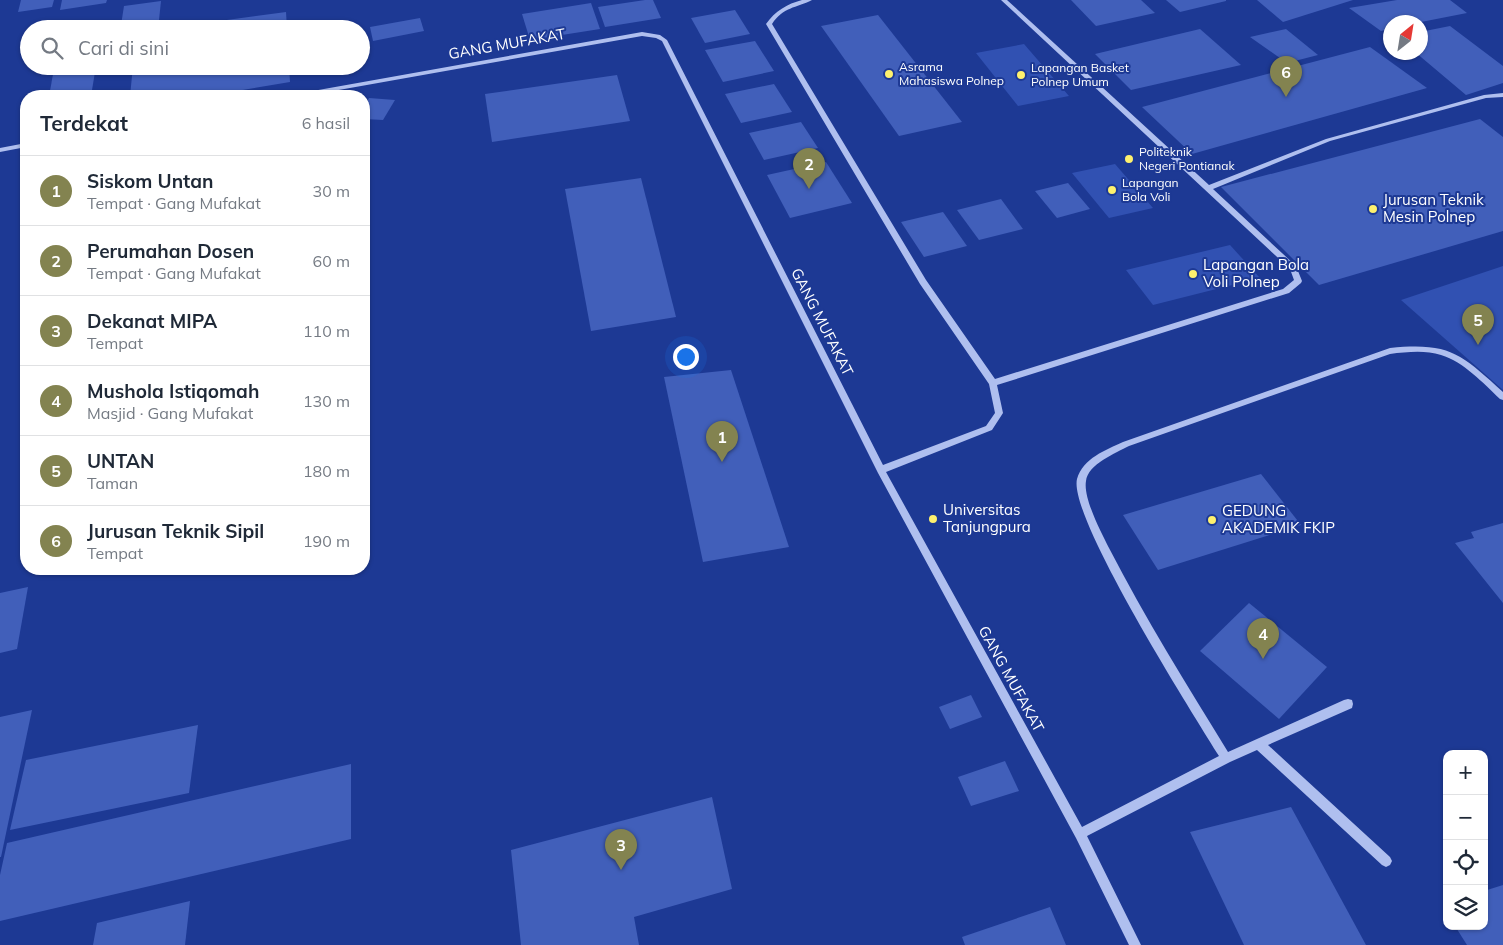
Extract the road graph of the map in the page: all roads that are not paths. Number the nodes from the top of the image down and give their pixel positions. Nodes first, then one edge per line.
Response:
1 (809, 0) edge
2 (1004, 0) edge
3 (329, 90) edge
4 (1503, 95) edge
5 (20, 146) edge
6 (0, 150) edge
7 (1208, 188) junction
8 (993, 383) junction
9 (1503, 398) edge
10 (881, 470) junction
11 (1348, 704) dead end
12 (1258, 744) junction
13 (1226, 758) junction
14 (1080, 834) junction
15 (1386, 860) dead end
16 (1135, 945) edge

1 - 8 street
2 - 7 street
3 - 10 street, GANG MUFAKAT
4 - 7 street
5 - 6 street
7 - 8 street
8 - 10 street
9 - 13 street
10 - 14 street, GANG MUFAKAT
11 - 12 lane
12 - 13 lane
12 - 15 street
13 - 14 lane
14 - 16 street, GANG MUFAKAT

